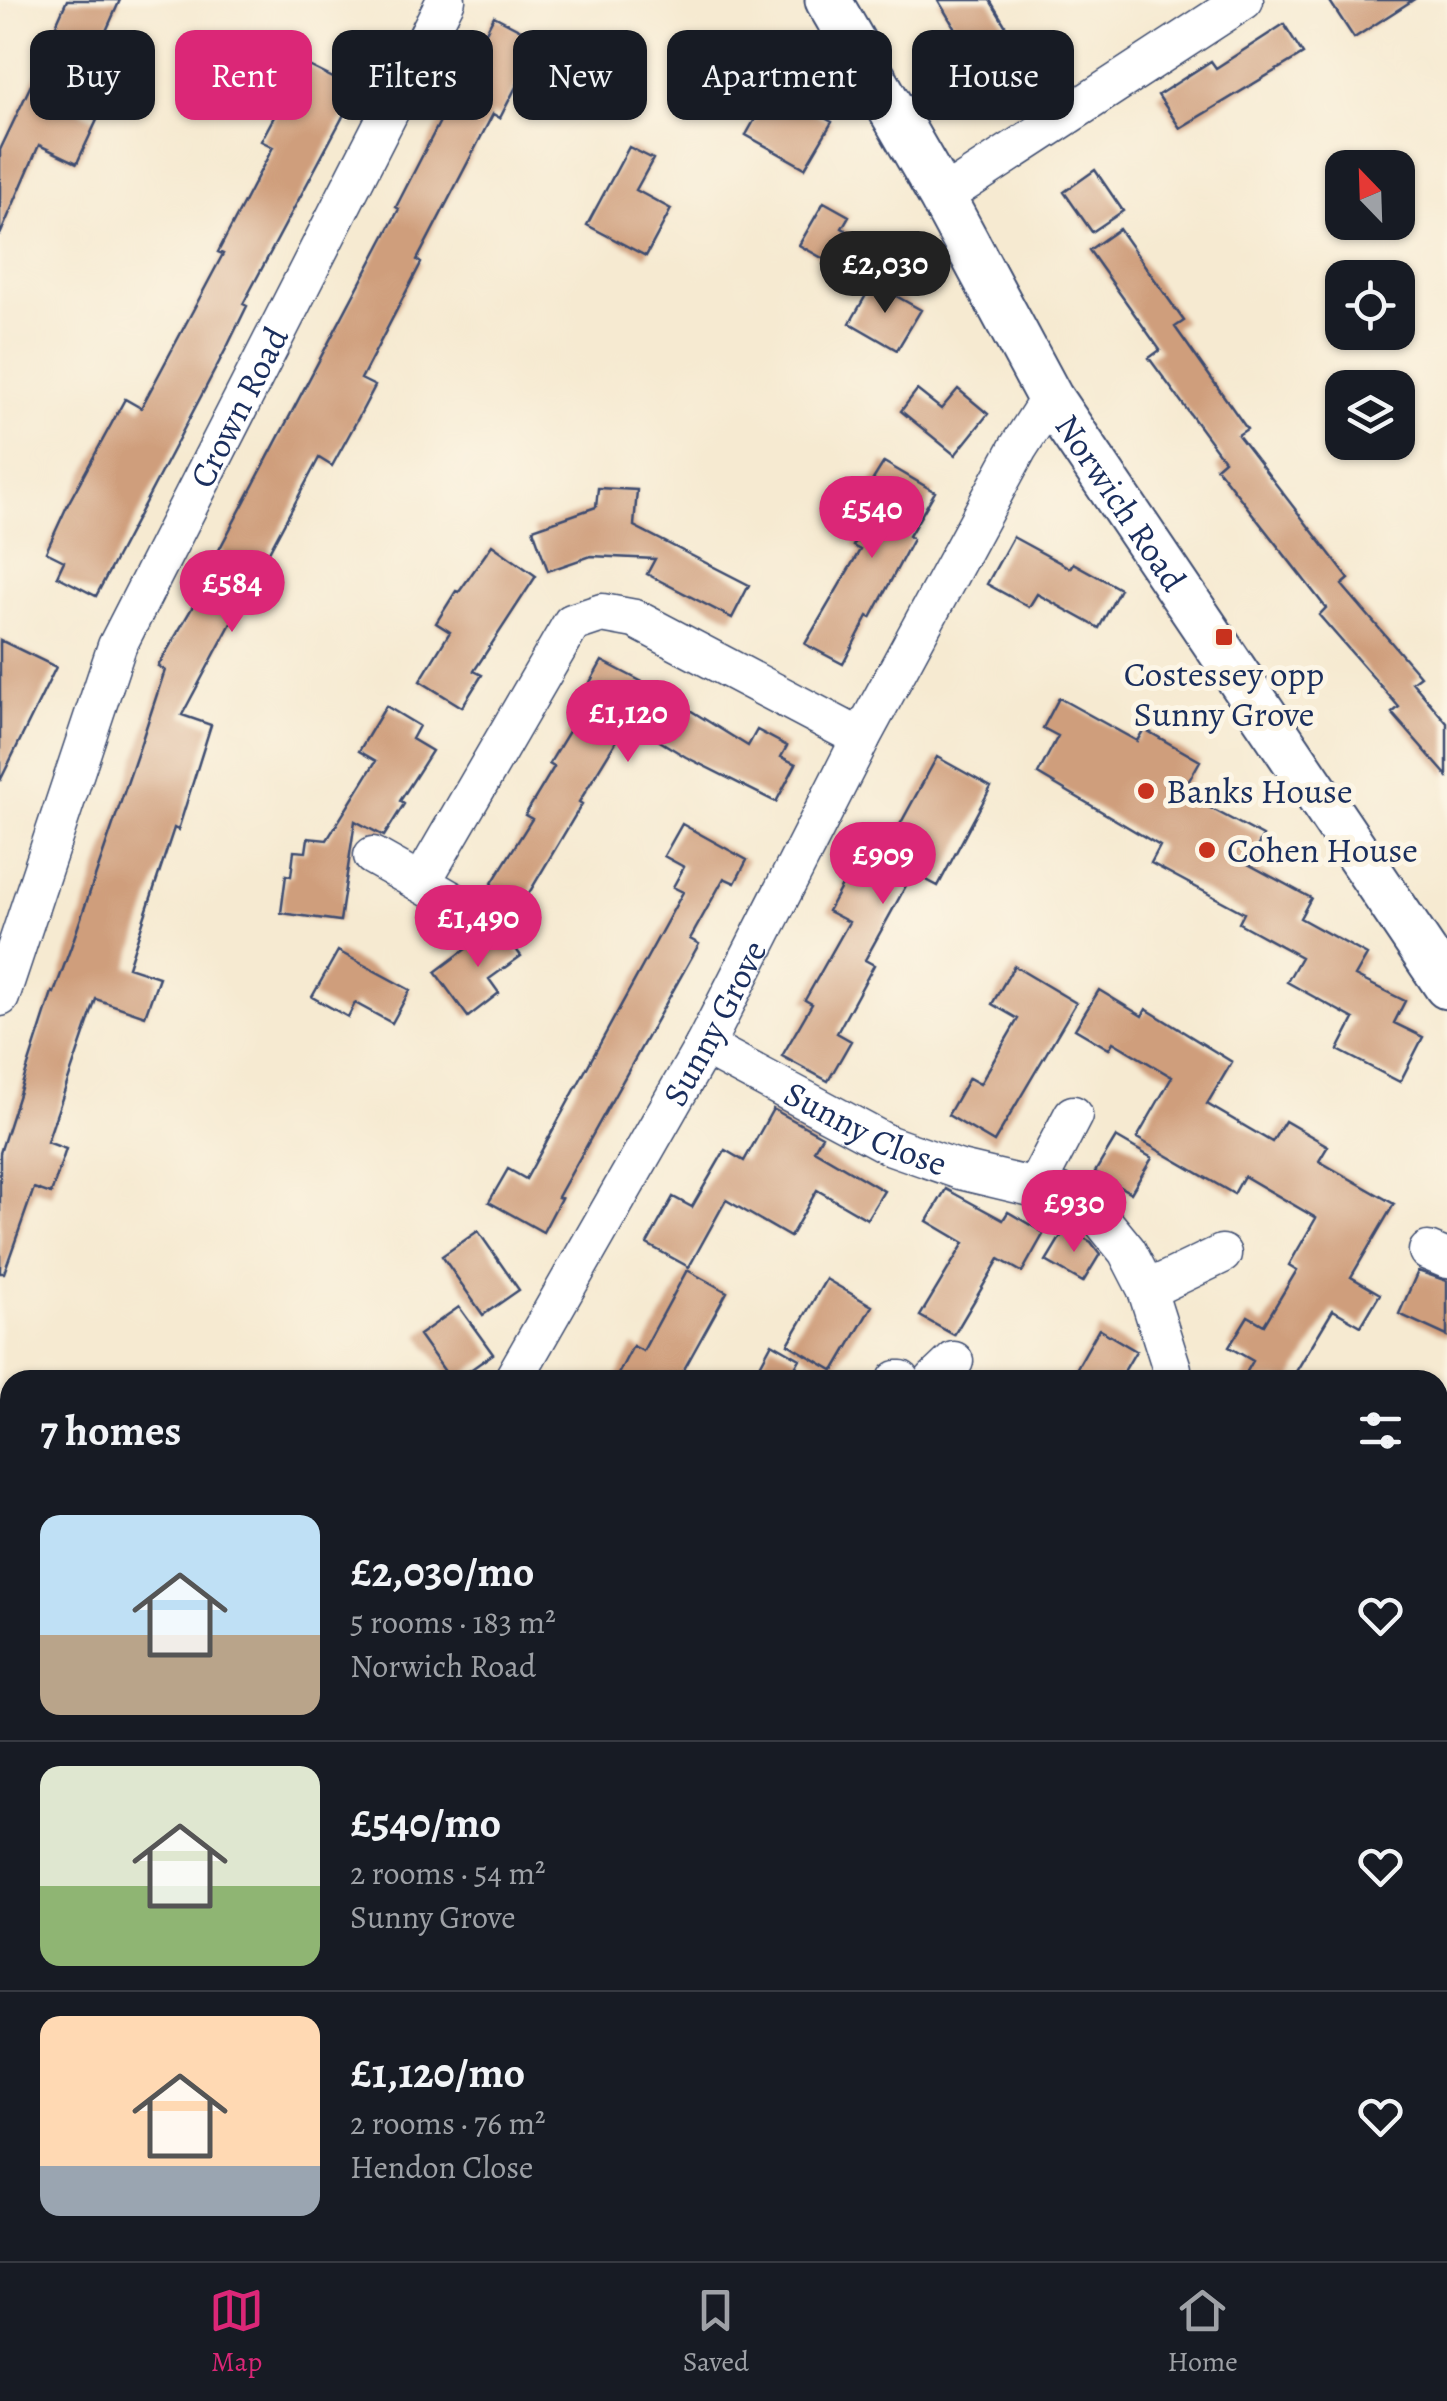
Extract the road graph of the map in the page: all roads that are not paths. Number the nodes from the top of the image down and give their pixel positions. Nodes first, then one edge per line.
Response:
1 (446, 0) edge
2 (828, 0) edge
3 (1244, 0) edge
4 (942, 197) junction
5 (1050, 398) junction
6 (861, 738) junction
7 (374, 856) dead end
8 (422, 883) junction
9 (473, 913) dead end
10 (1447, 986) edge
11 (0, 997) edge
12 (704, 1046) junction
13 (1073, 1115) dead end
14 (1036, 1186) junction
15 (1222, 1254) dead end
16 (1147, 1290) junction
17 (518, 1370) edge
18 (1172, 1370) edge

1 - 11 street, Crown Road
2 - 4 street, Norwich Road
3 - 4 street
4 - 5 street, Norwich Road
5 - 6 street, Sunny Grove
5 - 10 street, Norwich Road
6 - 8 street
6 - 12 street, Sunny Grove
7 - 8 street
8 - 9 street
12 - 14 street, Sunny Close
12 - 17 street, Sunny Grove
13 - 14 street
14 - 16 street, Sunny Close
15 - 16 street
16 - 18 street, Sunny Close

